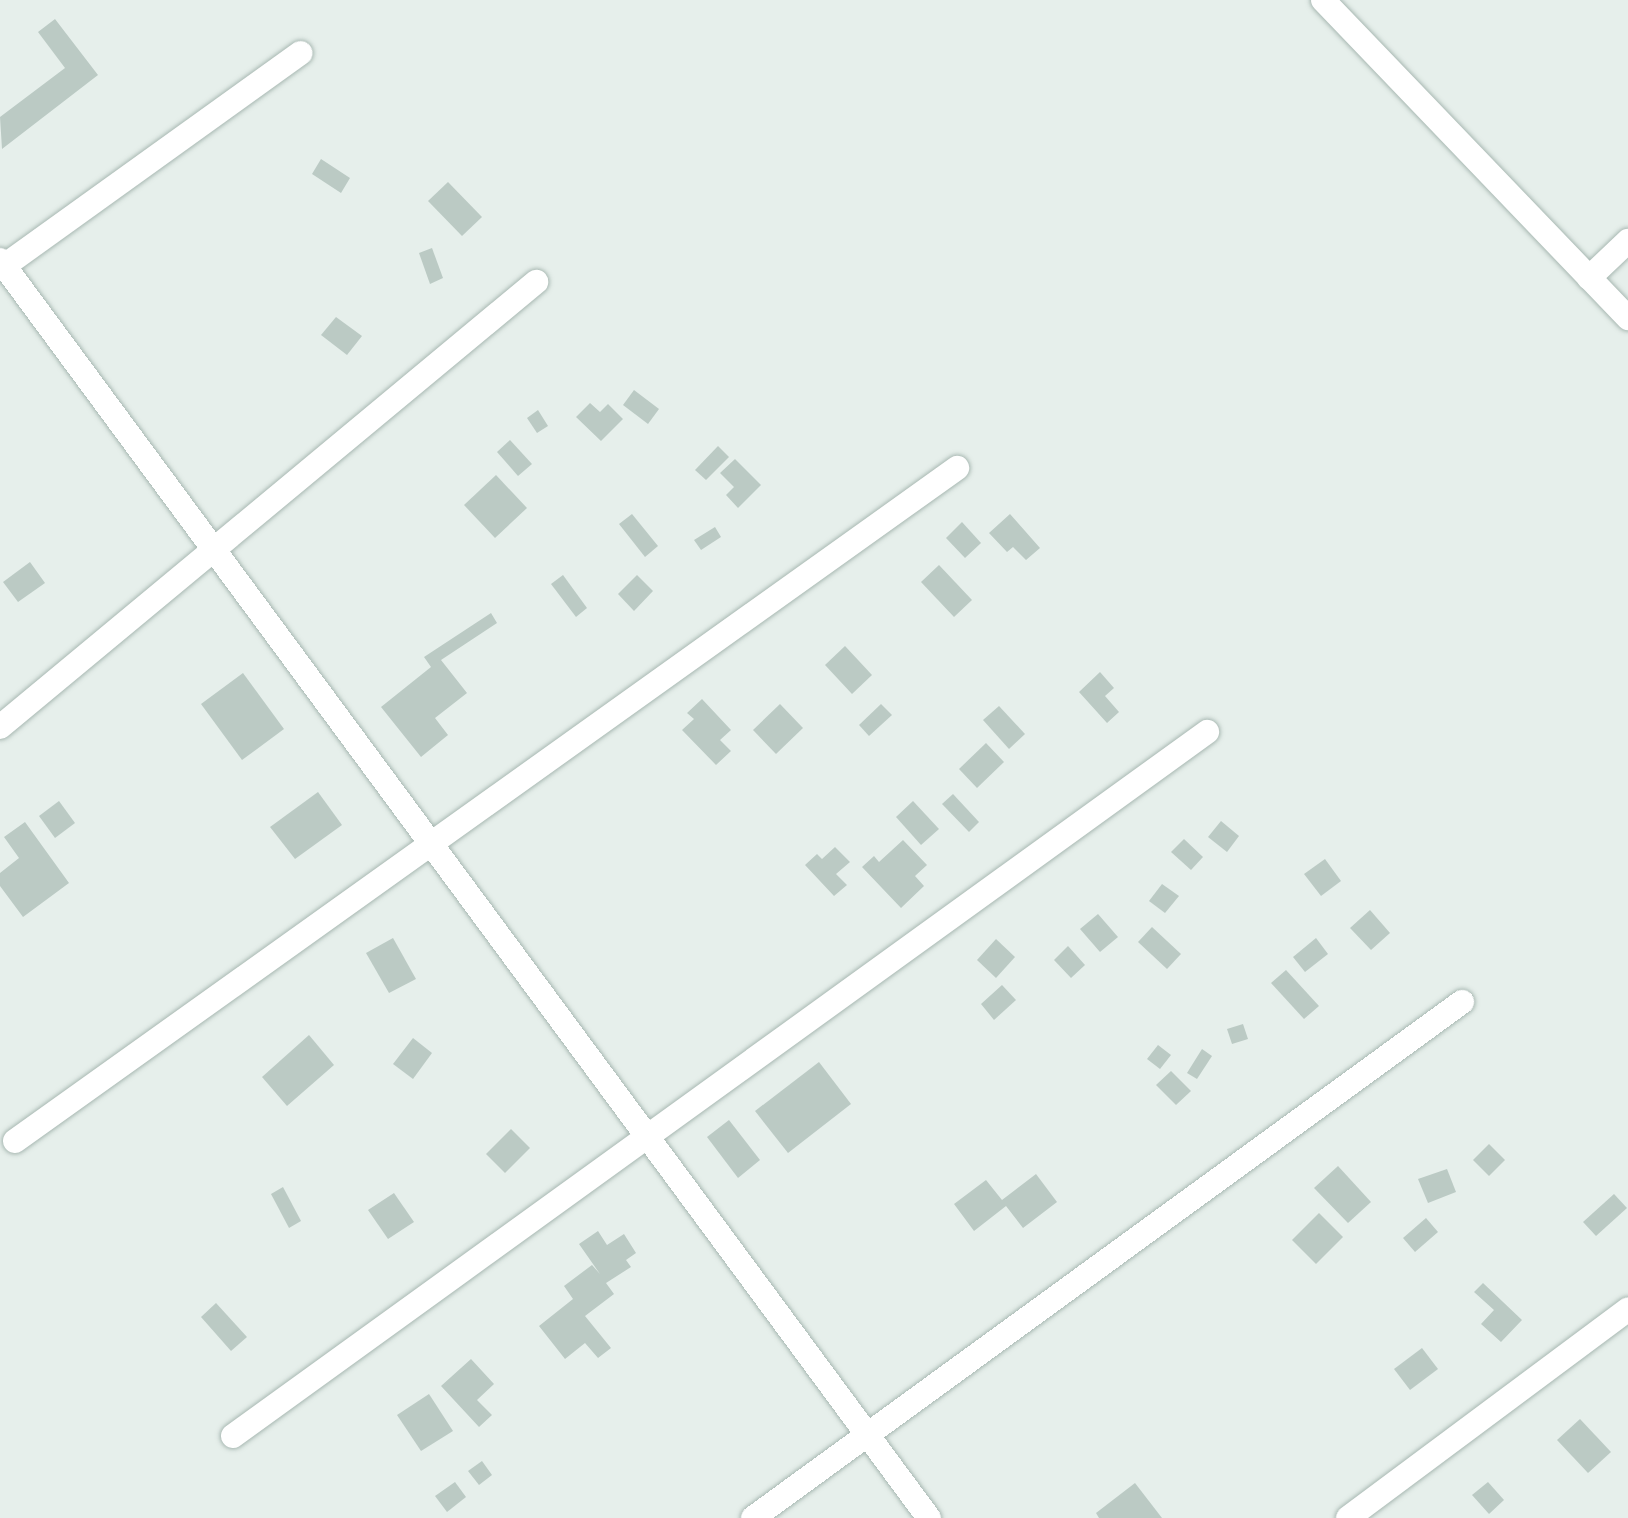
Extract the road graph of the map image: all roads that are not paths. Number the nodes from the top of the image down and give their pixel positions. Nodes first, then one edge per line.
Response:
1 (1338, 5) edge
2 (301, 53) dead end
3 (1628, 241) edge
4 (1, 265) edge
5 (1589, 278) junction
6 (536, 282) dead end
7 (1628, 318) edge
8 (957, 468) dead end
9 (214, 549) junction
10 (0, 727) edge
11 (1207, 732) dead end
12 (431, 844) junction
13 (1462, 1002) dead end
14 (646, 1136) junction
15 (15, 1141) dead end
16 (1628, 1309) edge
17 (867, 1435) junction
18 (233, 1436) dead end
19 (753, 1518) edge
20 (929, 1518) edge
21 (1348, 1518) edge

1 - 5 street
2 - 4 street
3 - 5 street
4 - 9 street
5 - 7 street
6 - 9 street
8 - 12 street
9 - 10 street
9 - 12 street
11 - 14 street
12 - 14 street
12 - 15 street
13 - 17 street
14 - 17 street
14 - 18 street
16 - 21 street
17 - 19 street
17 - 20 street

